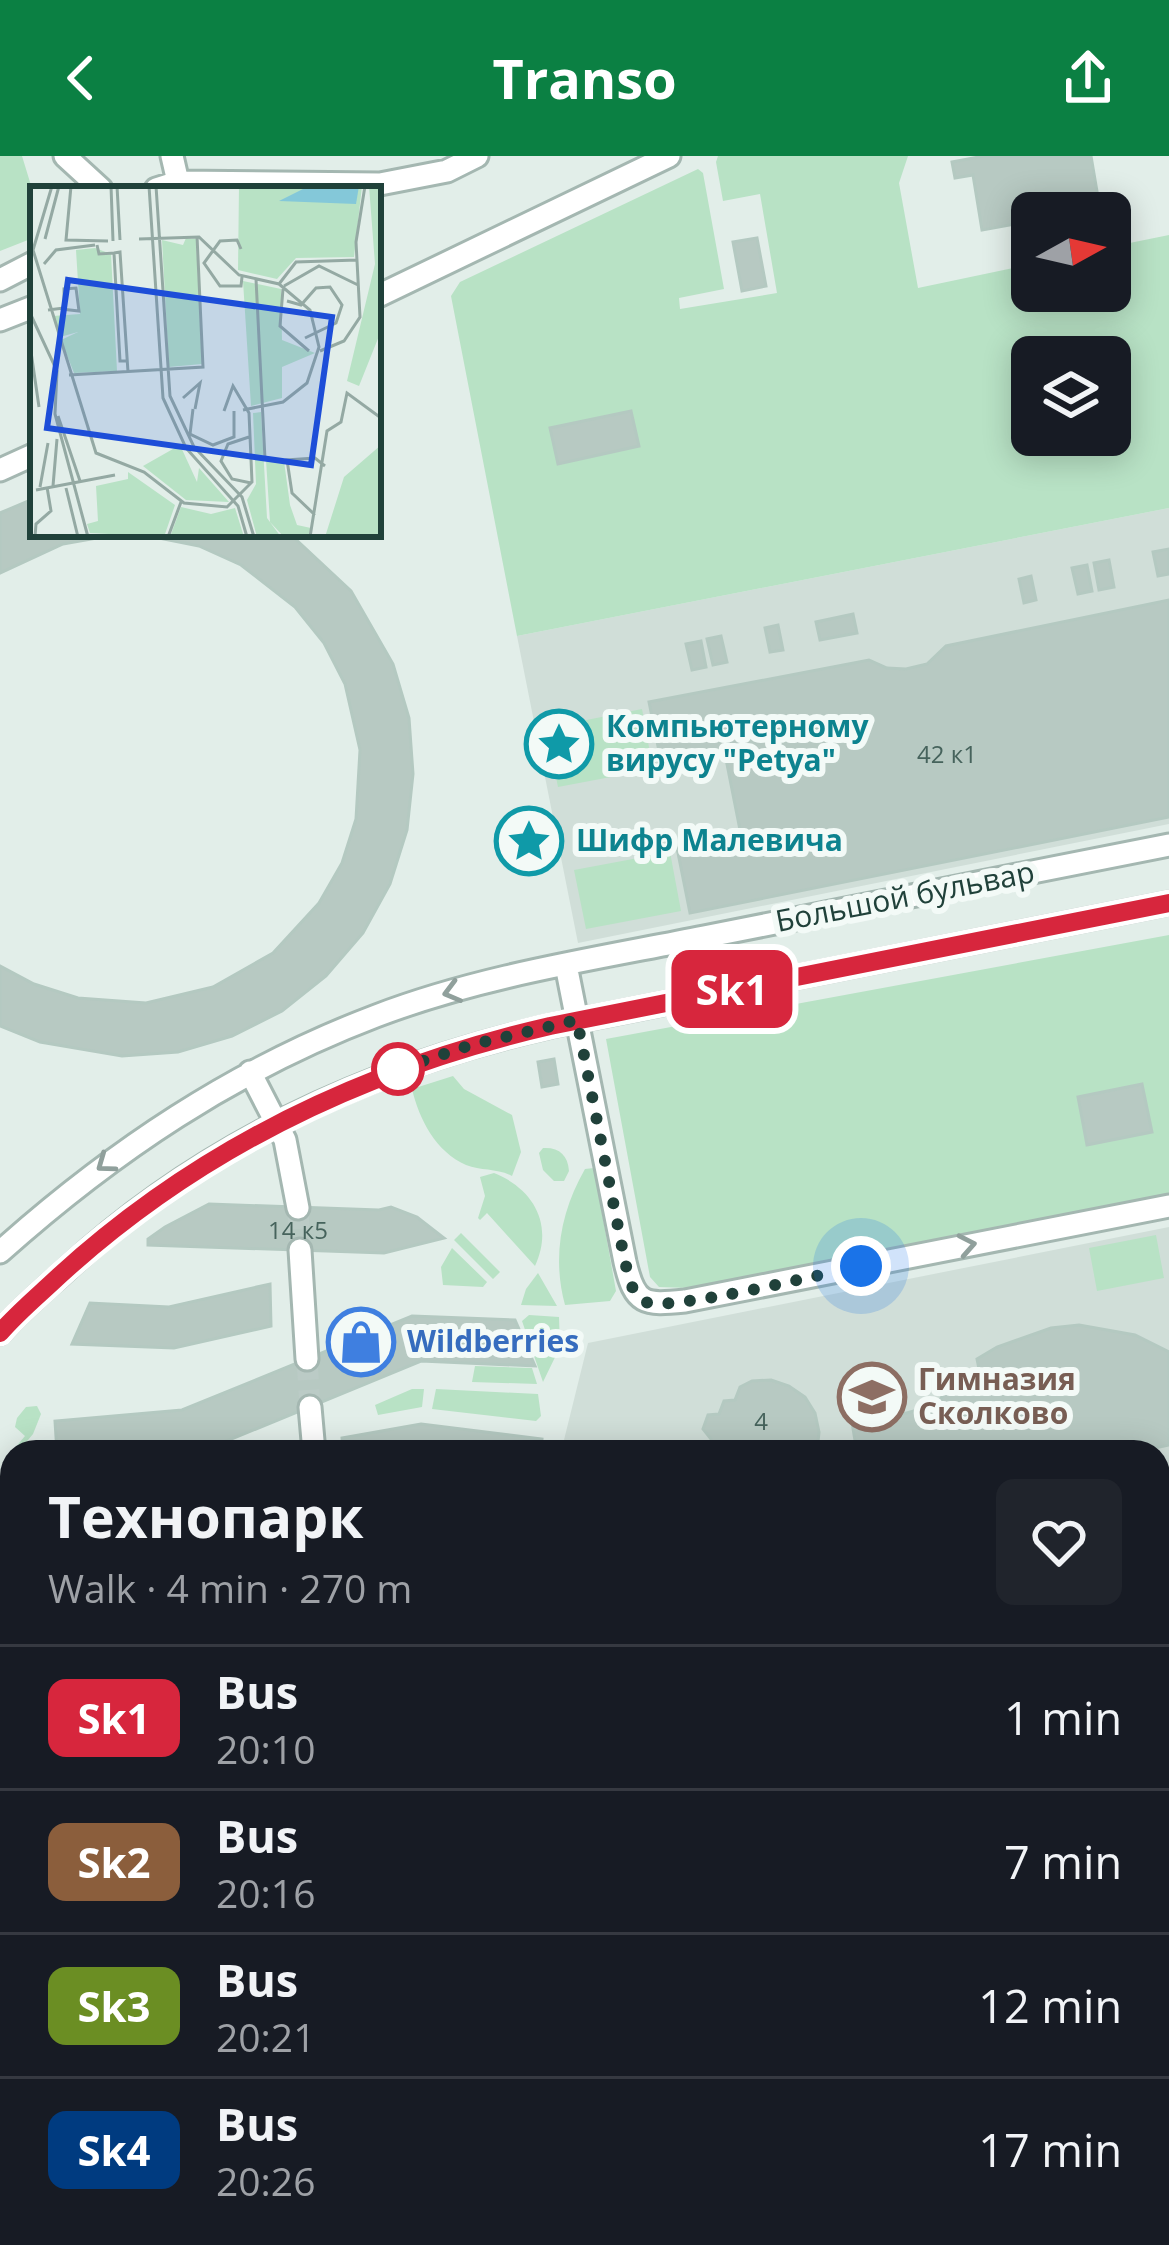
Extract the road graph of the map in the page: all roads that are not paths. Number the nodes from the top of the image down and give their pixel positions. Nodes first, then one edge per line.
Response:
1 (65, 156) edge
2 (172, 156) edge
3 (477, 156) edge
4 (669, 156) edge
5 (178, 182) junction
6 (98, 186) edge
7 (165, 186) edge
8 (30, 265) edge
9 (0, 280) edge
10 (381, 295) edge
11 (30, 308) edge
12 (0, 320) edge
13 (30, 456) edge
14 (0, 470) edge
15 (1169, 845) edge
16 (1169, 903) edge
17 (566, 965) junction
18 (577, 1020) junction
19 (250, 1072) junction
20 (277, 1122) junction
21 (1169, 1206) edge
22 (298, 1208) tunnel mouth
23 (300, 1250) tunnel mouth
24 (0, 1252) edge
25 (0, 1334) edge
26 (307, 1359) tunnel mouth
27 (310, 1407) tunnel mouth
28 (313, 1440) edge

1 - 6 street
2 - 5 street
3 - 5 street
4 - 10 street
5 - 7 street
8 - 9 street
11 - 12 street
13 - 14 street
15 - 17 street, Большой бульвар
16 - 18 street, Большой бульвар
17 - 18 street
17 -> 19 street, Большой бульвар
18 - 20 street, Большой бульвар
18 -> 21 street
19 - 20 street
19 -> 24 street, Большой бульвар
20 - 22 street
20 - 25 street, Большой бульвар
23 - 26 street
27 - 28 street

